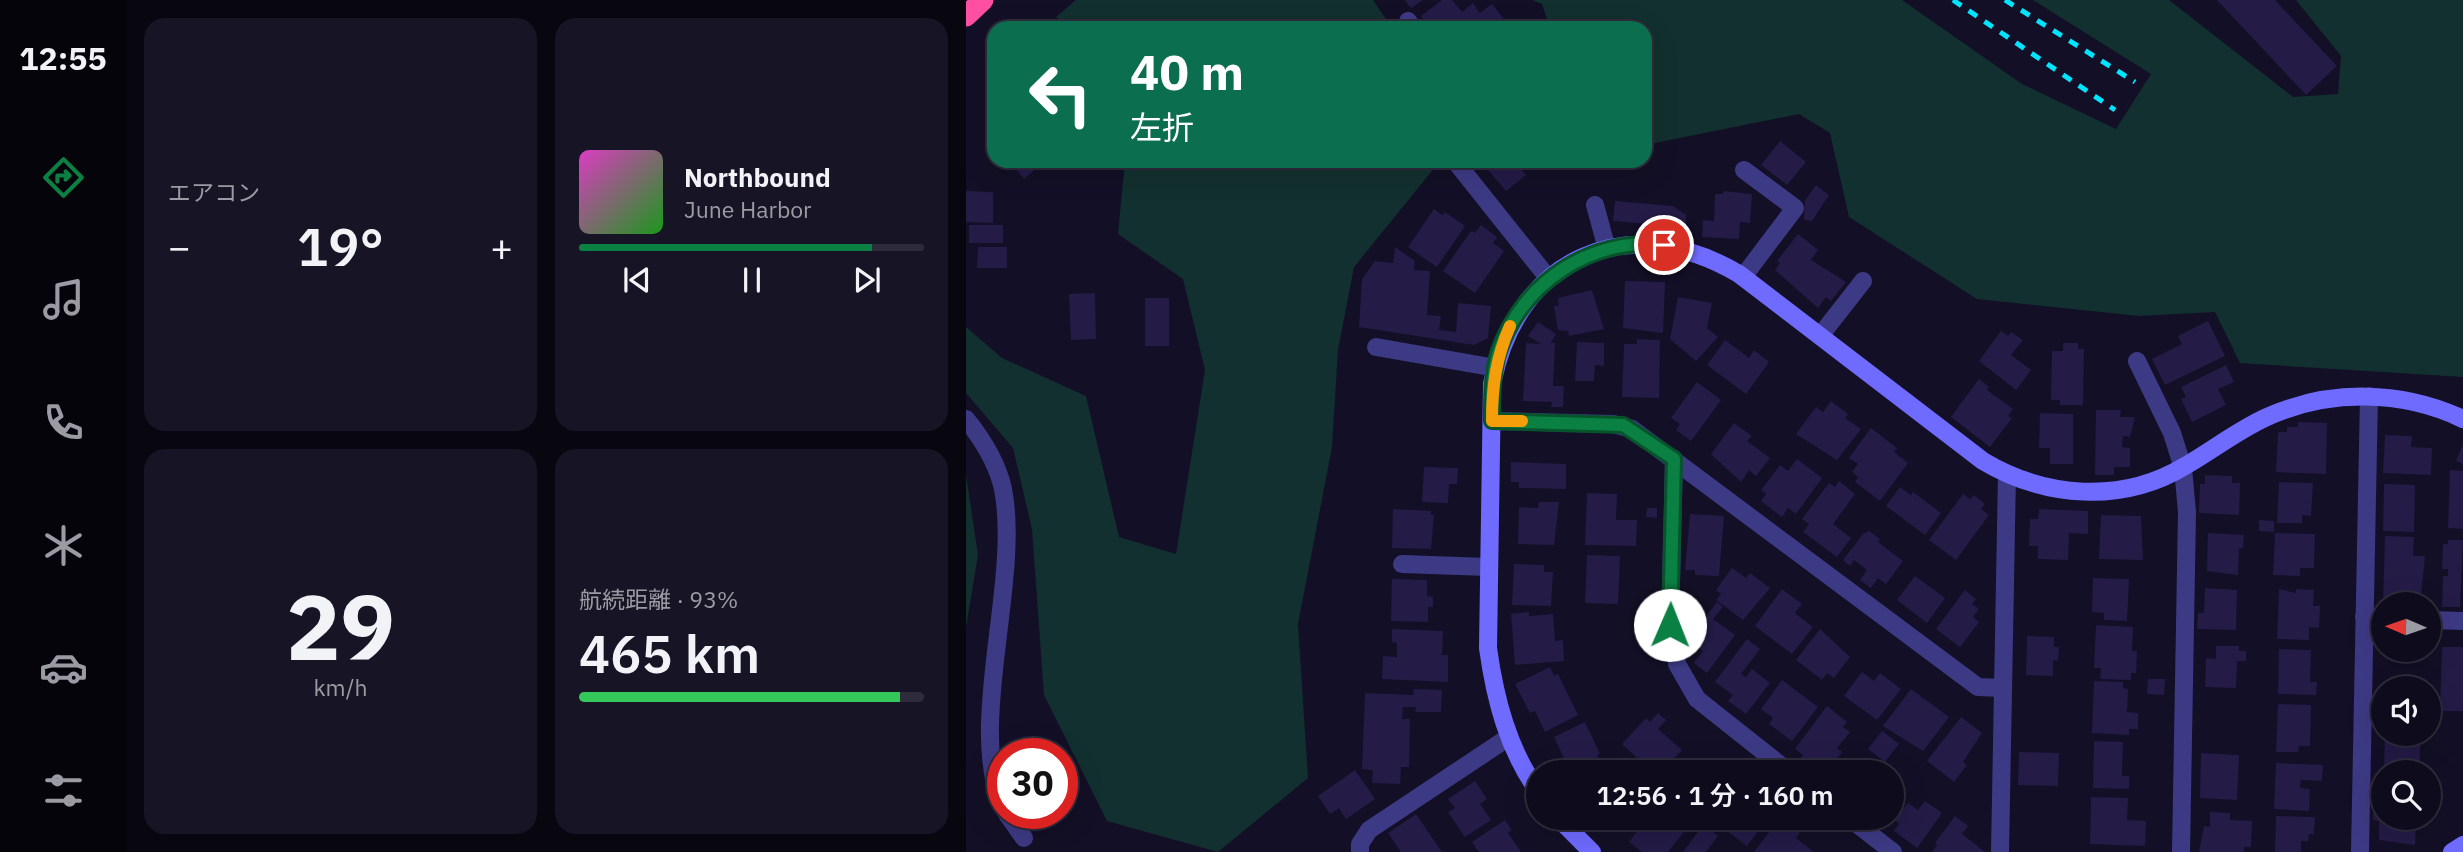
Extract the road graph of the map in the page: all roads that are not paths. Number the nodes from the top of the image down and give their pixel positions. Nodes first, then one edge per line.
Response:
1 (983, 0) edge
2 (966, 16) edge
3 (1461, 168) edge
4 (1744, 170) dead end
5 (1595, 205) dead end
6 (1607, 249) junction
7 (1743, 277) junction
8 (1549, 278) junction
9 (1863, 281) dead end
10 (1820, 336) junction
11 (1376, 347) dead end
12 (2137, 361) dead end
13 (1496, 368) junction
14 (2369, 396) junction
15 (966, 419) edge
16 (2463, 419) edge
17 (1492, 421) junction
18 (1674, 459) junction
19 (2183, 468) junction
20 (2007, 474) junction
21 (1402, 564) dead end
22 (1488, 567) junction
23 (2364, 617) junction
24 (2371, 617) edge
25 (2441, 620) edge
26 (2463, 621) edge
27 (2002, 688) junction
28 (1509, 737) junction
29 (1774, 760) edge
30 (1526, 769) edge
31 (987, 771) edge
32 (1018, 829) edge
33 (1571, 830) edge
34 (1865, 830) edge
35 (1024, 838) dead end
36 (2463, 845) edge
37 (1360, 852) edge
38 (1592, 852) edge
39 (1893, 852) edge
40 (2000, 852) edge
41 (2181, 852) edge
42 (2360, 852) edge
43 (2452, 852) edge

1 - 2 highway
3 - 8 street
4 - 7 street
5 - 6 street
6 - 7 street
6 - 8 street
7 - 10 street
8 - 13 street
9 - 10 street
10 - 20 street
11 - 13 street
12 - 19 street
13 - 17 street
14 - 16 street
14 - 19 street
14 - 23 street
15 - 31 street
17 - 18 street
17 - 22 street
18 - 27 street
18 - 29 street
19 - 20 street
19 - 41 street
20 - 27 street
21 - 22 street
22 - 28 street
23 - 24 street
23 - 42 street
25 - 26 street
27 - 40 street
28 - 30 street
28 - 37 street
32 - 35 street
33 - 38 street
34 - 39 street
36 - 43 street

